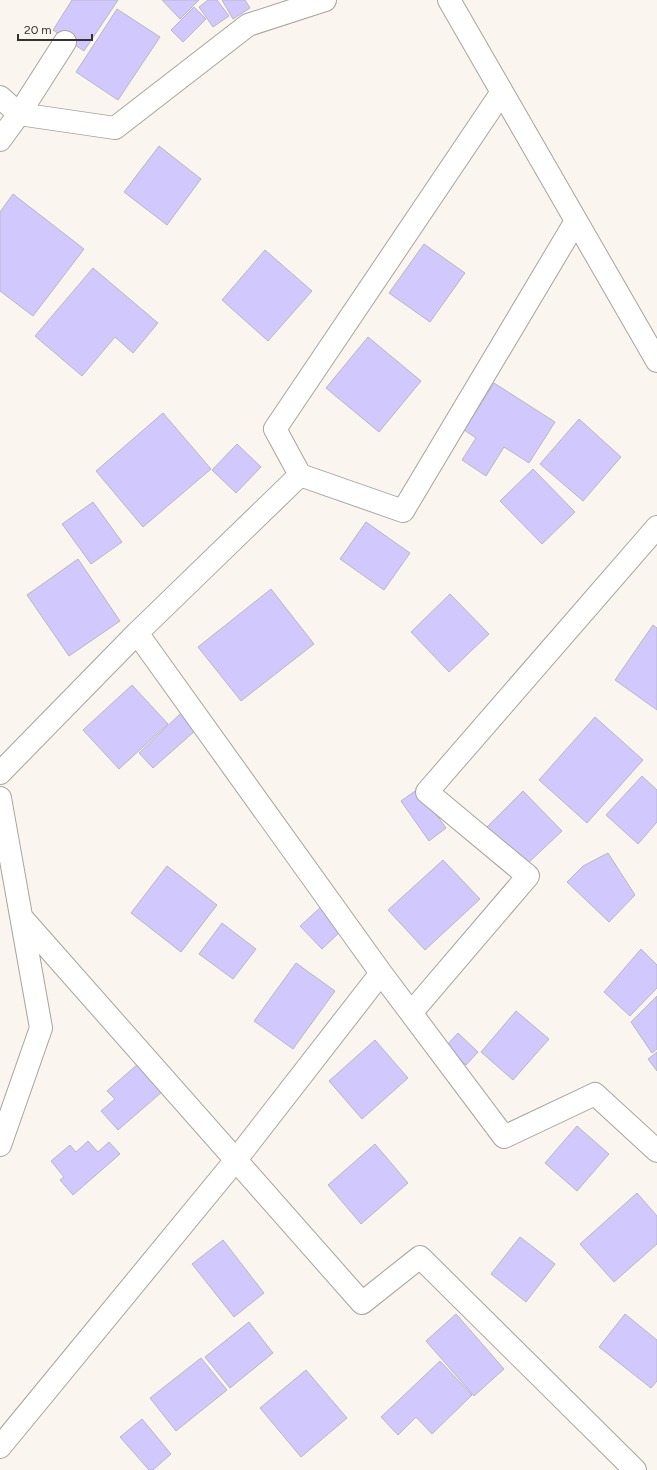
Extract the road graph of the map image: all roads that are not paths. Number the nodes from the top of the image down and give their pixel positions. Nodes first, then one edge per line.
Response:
1 (325, 0) edge
2 (449, 0) edge
3 (65, 42) dead end
4 (502, 92) junction
5 (0, 97) edge
6 (19, 114) junction
7 (0, 140) edge
8 (576, 221) junction
9 (657, 361) edge
10 (300, 476) junction
11 (657, 527) edge
12 (137, 633) junction
13 (0, 773) edge
14 (0, 798) edge
15 (22, 918) junction
16 (381, 973) junction
17 (411, 1013) junction
18 (0, 1145) edge
19 (657, 1151) edge
20 (235, 1161) junction
21 (0, 1447) edge
22 (635, 1470) edge

1 - 6 street
2 - 4 street
3 - 6 street
4 - 8 street
4 - 10 street
5 - 6 street
6 - 7 street
8 - 9 street
8 - 10 street
10 - 12 street
11 - 17 street
12 - 13 street
12 - 16 street
14 - 15 street
15 - 18 street
15 - 20 street
16 - 17 street
16 - 20 street
17 - 19 street
20 - 21 street
20 - 22 street

